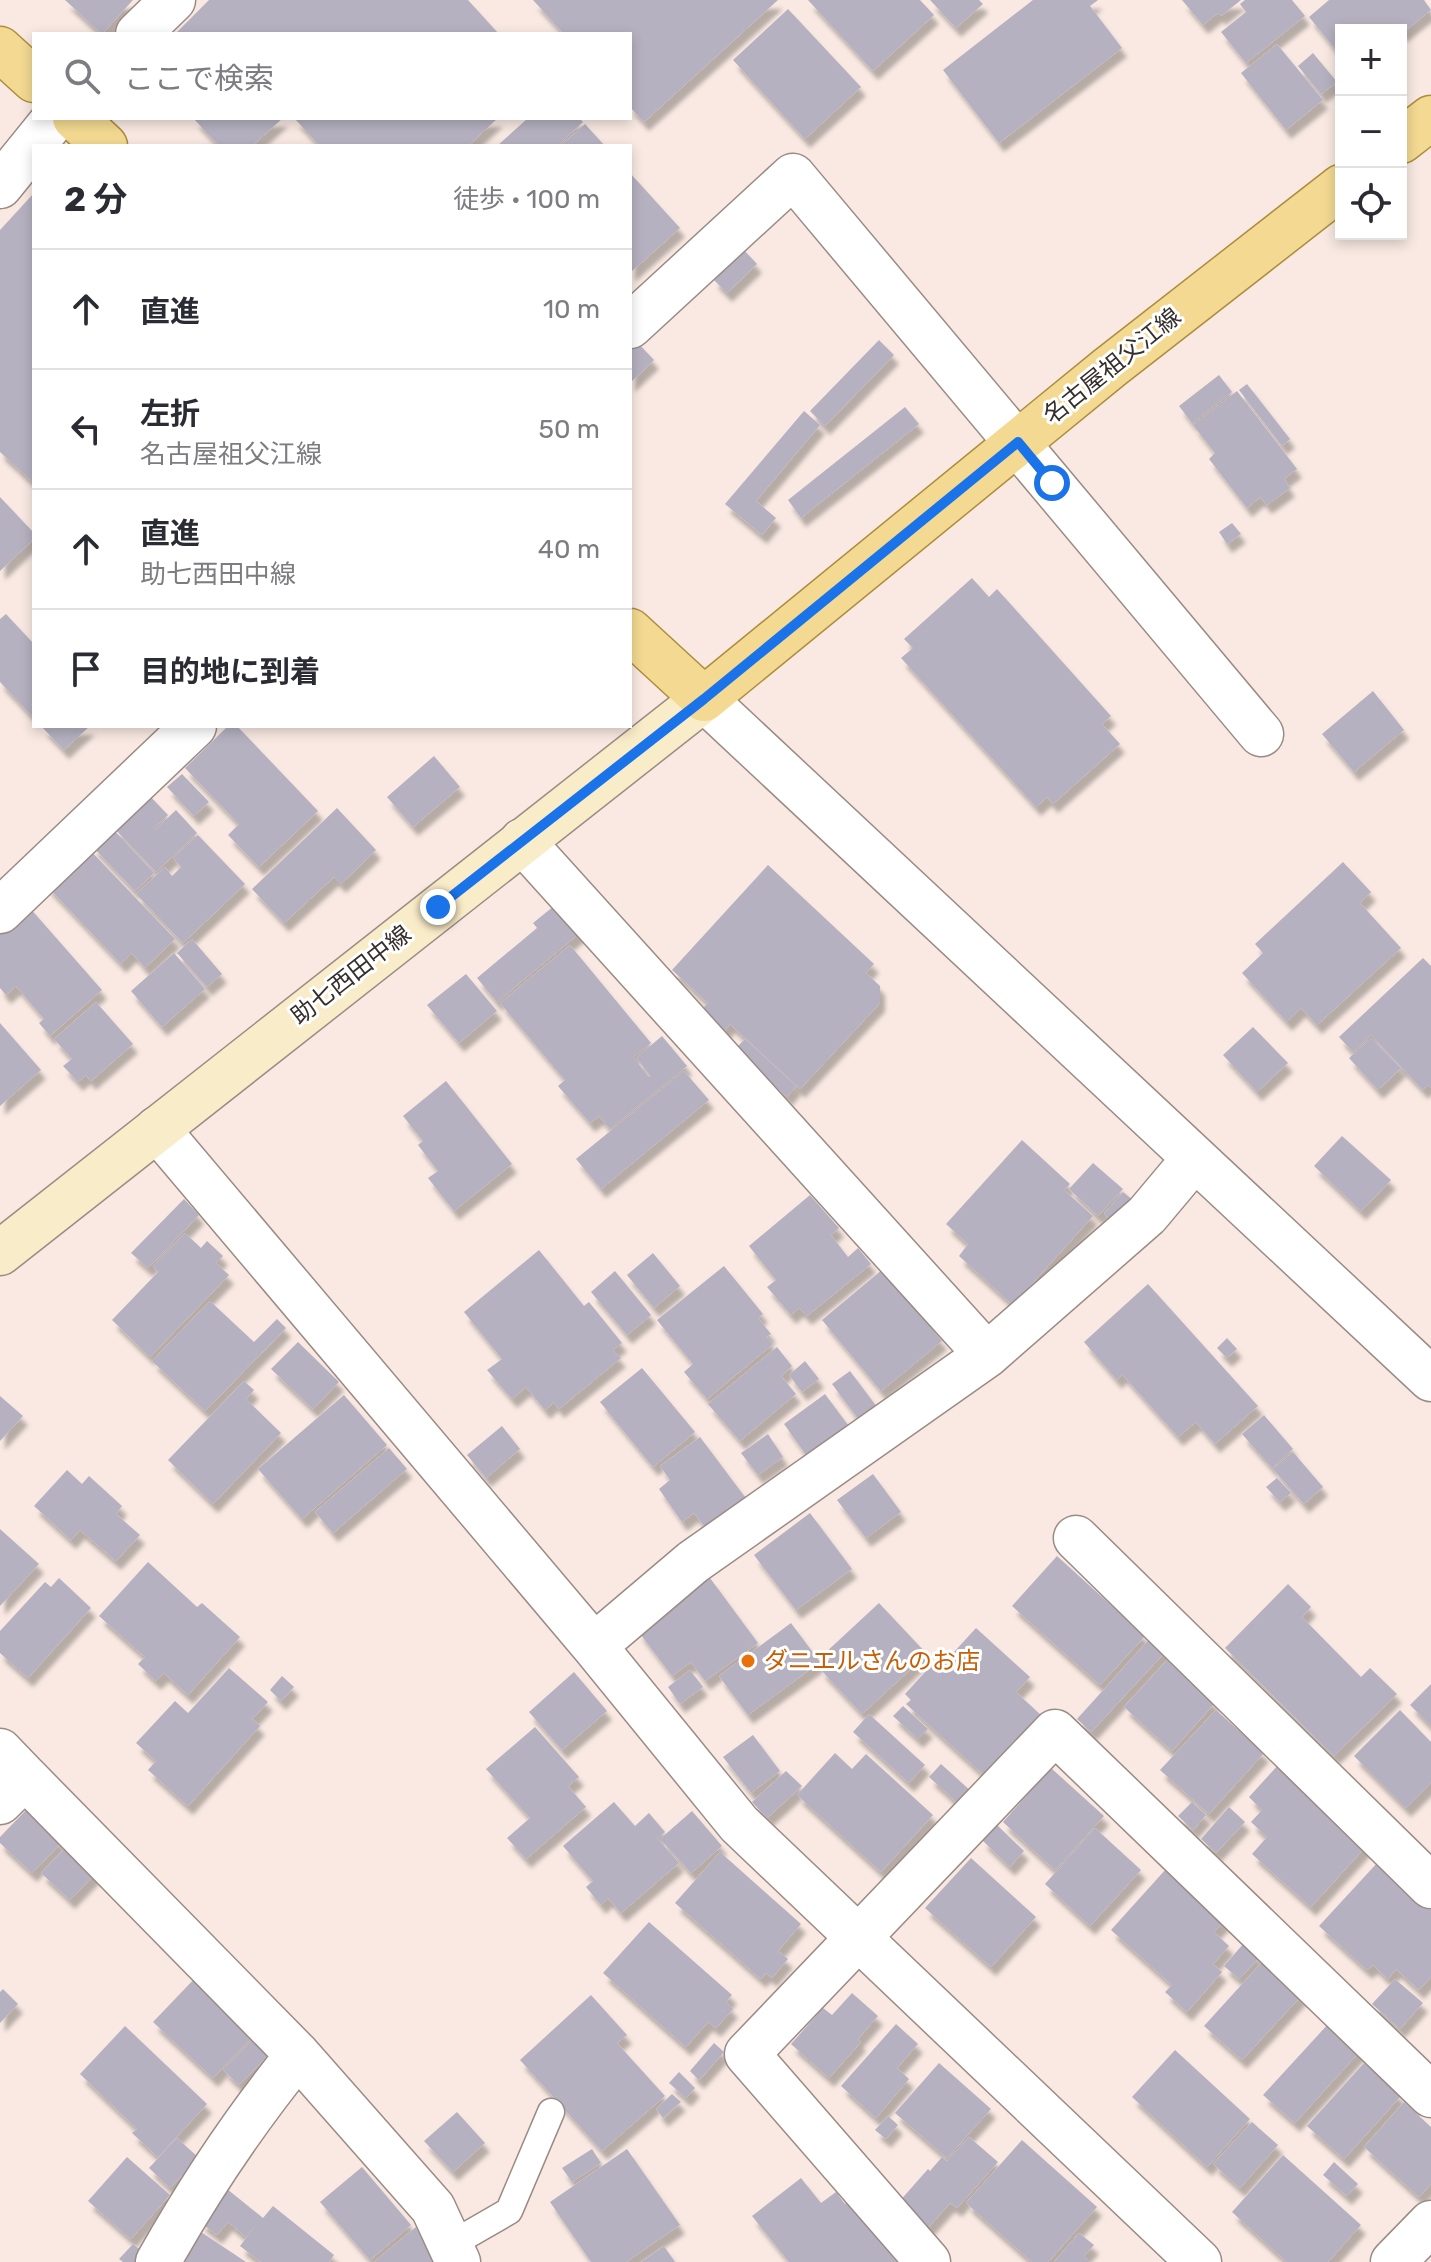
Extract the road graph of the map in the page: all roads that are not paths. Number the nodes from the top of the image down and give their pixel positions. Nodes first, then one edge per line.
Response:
1 (173, 0) edge
2 (140, 32) edge
3 (0, 49) edge
4 (32, 78) edge
5 (1431, 118) edge
6 (53, 120) edge
7 (77, 120) edge
8 (1407, 136) edge
9 (34, 144) edge
10 (103, 144) edge
11 (32, 146) edge
12 (0, 186) edge
13 (1335, 192) edge
14 (632, 324) edge
15 (1018, 442) junction
16 (632, 633) edge
17 (704, 699) junction
18 (192, 728) edge
19 (1261, 734) dead end
20 (522, 841) junction
21 (0, 911) edge
22 (157, 1129) junction
23 (1194, 1159) junction
24 (0, 1253) edge
25 (987, 1355) junction
26 (1431, 1379) edge
27 (1076, 1538) dead end
28 (594, 1646) junction
29 (8, 1777) edge
30 (1431, 1886) edge
31 (859, 1938) junction
32 (298, 2055) junction
33 (1431, 2095) edge
34 (551, 2112) dead end
35 (1431, 2223) edge
36 (454, 2253) edge
37 (158, 2262) edge
38 (928, 2262) edge
39 (1199, 2262) edge
40 (1393, 2262) edge

1 - 2 street
3 - 4 main road
5 - 8 main road
6 - 9 street
7 - 10 main road
11 - 12 street
13 - 15 main road, 名古屋祖父江線
14 - 15 street
15 - 17 main road, 名古屋祖父江線
15 - 19 street
16 - 17 main road
17 - 20 main road, 助七西田中線
17 - 23 street
18 - 21 street
20 - 22 main road, 助七西田中線
20 - 25 street
22 - 24 main road, 助七西田中線
22 - 28 street
23 - 25 street
23 - 26 street
25 - 28 street
27 - 30 street
28 - 31 street
29 - 32 street
31 - 33 street
31 - 38 street
31 - 39 street
32 - 36 street
32 - 37 street
34 - 36 lane
35 - 40 street

